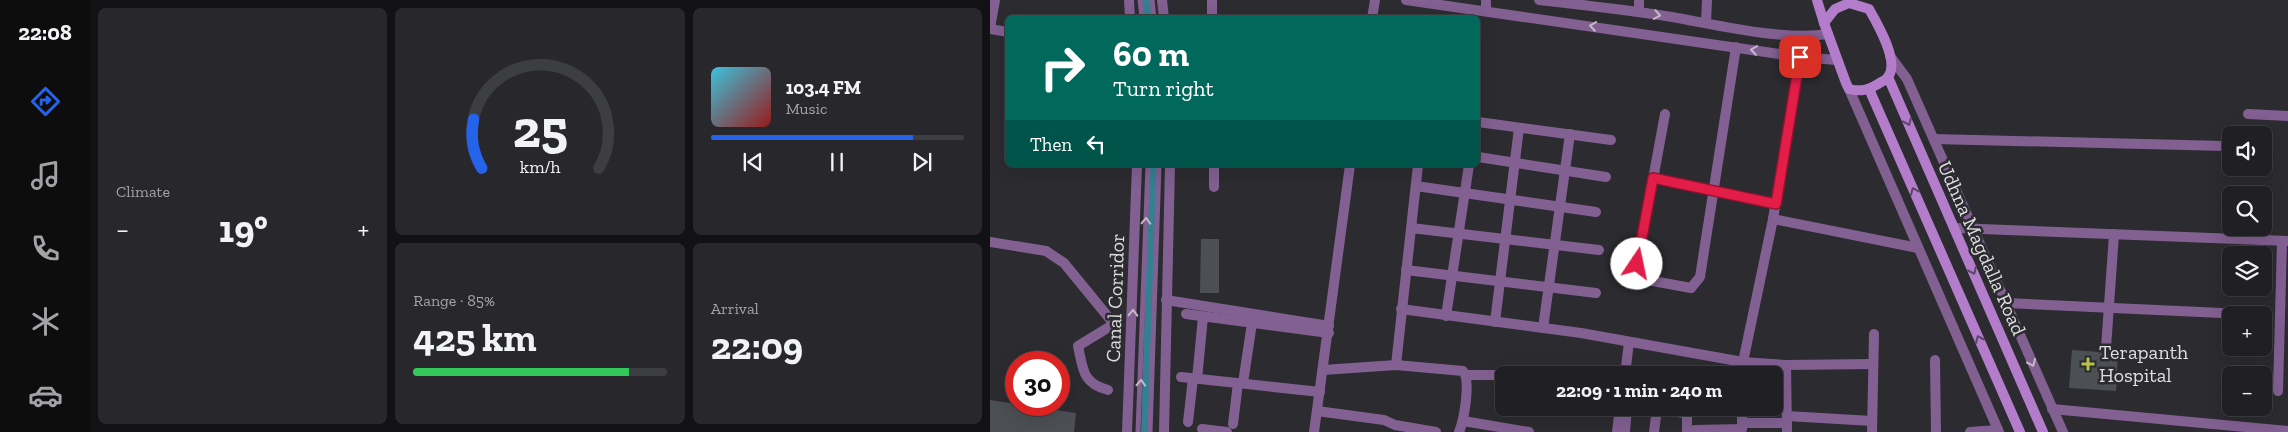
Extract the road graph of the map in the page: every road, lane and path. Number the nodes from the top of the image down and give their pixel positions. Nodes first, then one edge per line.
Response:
1 (995, 0) edge
2 (1129, 0) edge
3 (1140, 0) edge
4 (1152, 0) edge
5 (1162, 0) edge
6 (1212, 0) edge
7 (1375, 0) edge
8 (1406, 0) edge
9 (1539, 0) edge
10 (1639, 0) edge
11 (1707, 0) edge
12 (1817, 1) edge
13 (1854, 2) edge
14 (1867, 4) edge
15 (1486, 5) edge
16 (1639, 12) junction
17 (1130, 15) edge
18 (1142, 15) edge
19 (1154, 15) edge
20 (1164, 15) edge
21 (1212, 15) edge
22 (1372, 15) edge
23 (1824, 22) junction
24 (1706, 23) junction
25 (990, 29) edge
26 (1005, 32) edge
27 (1828, 34) junction
28 (1736, 47) junction
29 (1890, 56) junction
30 (1800, 57) junction
31 (1837, 60) junction
32 (1888, 78) junction
33 (1849, 89) junction
34 (1869, 89) junction
35 (1665, 114) dead end
36 (2248, 114) dead end
37 (2288, 116) edge
38 (1480, 122) edge
39 (1519, 128) junction
40 (1570, 134) junction
41 (1611, 140) dead end
42 (1934, 140) junction
43 (2222, 146) edge
44 (1480, 157) edge
45 (1515, 163) junction
46 (1137, 167) edge
47 (1148, 167) edge
48 (1159, 167) edge
49 (1170, 167) edge
50 (1214, 167) edge
51 (1350, 167) edge
52 (1418, 167) edge
53 (1469, 167) edge
54 (1565, 171) junction
55 (1606, 178) dead end
56 (1653, 178) junction
57 (1416, 186) junction
58 (1214, 187) dead end
59 (1713, 192) junction
60 (1465, 193) junction
61 (1510, 199) junction
62 (1776, 204) junction
63 (1560, 206) junction
64 (1596, 212) dead end
65 (1773, 219) junction
66 (1972, 227) junction
67 (1410, 228) junction
68 (1954, 228) junction
69 (1458, 234) junction
70 (2114, 234) junction
71 (1505, 239) junction
72 (2285, 241) edge
73 (990, 242) edge
74 (1554, 245) junction
75 (1918, 248) junction
76 (1599, 250) dead end
77 (1406, 270) junction
78 (1452, 276) junction
79 (1500, 282) junction
80 (1548, 287) junction
81 (1596, 293) dead end
82 (1166, 300) junction
83 (2006, 303) junction
84 (2109, 308) junction
85 (1401, 309) junction
86 (2222, 312) dead end
87 (1186, 314) dead end
88 (1203, 316) junction
89 (1446, 316) junction
90 (1495, 322) junction
91 (1252, 323) junction
92 (1543, 328) junction
93 (1329, 330) junction
94 (1874, 334) dead end
95 (1631, 342) junction
96 (2106, 348) dead end
97 (1935, 360) dead end
98 (1743, 362) junction
99 (1874, 364) junction
100 (1786, 365) junction
101 (1396, 366) junction
102 (1627, 366) edge
103 (1630, 366) edge
104 (1743, 366) edge
105 (1323, 370) junction
106 (1466, 375) junction
107 (1495, 375) edge
108 (1181, 377) dead end
109 (1195, 378) junction
110 (1241, 383) junction
111 (1108, 390) dead end
112 (2278, 391) dead end
113 (1320, 392) junction
114 (2052, 409) junction
115 (1317, 411) junction
116 (1619, 416) edge
117 (1626, 416) edge
118 (1656, 416) edge
119 (1687, 416) edge
120 (1463, 421) junction
121 (1872, 421) junction
122 (2175, 421) junction
123 (1188, 422) dead end
124 (1787, 424) edge
125 (1230, 428) edge
126 (1742, 428) edge
127 (1202, 429) dead end
128 (2222, 429) edge
129 (1691, 431) edge
130 (1998, 431) edge
131 (2275, 431) edge
132 (2288, 431) edge
133 (1127, 432) edge
134 (1138, 432) edge
135 (1150, 432) edge
136 (1164, 432) edge
137 (1314, 432) edge
138 (1436, 432) edge
139 (1459, 432) edge
140 (1529, 432) edge
141 (1617, 432) edge
142 (1624, 432) edge
143 (1654, 432) edge
144 (1872, 432) edge
145 (1936, 432) edge
146 (1970, 432) edge
147 (2020, 432) edge
148 (2044, 432) edge
149 (2063, 432) edge
150 (2174, 432) edge

1 - 25 street
2 - 17 street
3 - 18 lane
4 - 19 lane
5 - 20 street
6 - 21 street
7 - 22 street
8 - 15 street
9 - 16 street
10 - 16 street
11 - 24 street
12 - 23 main road
13 - 14 main road
13 - 23 main road
14 - 29 main road
28 -> 15 street
16 -> 24 street
23 - 27 main road
24 - 27 street
25 - 26 street
27 - 31 main road
30 -> 28 street
28 - 59 street
29 - 32 main road
29 - 42 street
30 - 31 street
30 - 62 street
31 - 33 main road
32 - 34 main road
32 -> 68 main road, Udhna Magdalla Road
33 - 34 main road
33 - 75 street
147 -> 34 main road, Udhna Magdalla Road
35 - 56 street
36 - 37 street
38 - 39 street
39 - 40 street
39 - 45 street
40 - 41 street
40 - 54 street
42 - 43 street
42 - 66 street
44 - 45 street
45 - 54 street
45 - 61 street
133 -> 46 street, Canal Corridor
134 -> 47 lane
48 - 135 lane
49 - 82 street
50 - 58 street
51 - 93 street
52 - 57 street
53 - 60 street
54 - 55 street
54 - 63 street
56 - 59 street
56 - 59 street
57 - 60 street
57 - 67 street
59 - 62 street
60 - 61 street
60 - 69 street
61 - 63 street
61 - 71 street
62 - 65 street
63 - 64 street
63 - 74 street
65 - 75 street
65 - 98 street
66 - 68 street
66 - 70 street
66 - 83 street
67 - 69 street
67 - 77 street
68 -> 148 main road, Udhna Magdalla Road
69 - 71 street
69 - 78 street
70 - 72 street
70 - 84 street
71 - 74 street
71 - 79 street
72 - 112 street
73 - 111 street
74 - 76 street
74 - 80 street
75 - 130 street
77 - 78 street
77 - 85 street
78 - 79 street
78 - 89 street
79 - 80 street
79 - 90 street
80 - 81 street
80 - 92 street
82 - 93 street
82 - 136 street
83 - 84 street
83 -> 114 street
84 - 86 street
84 - 96 street
85 - 89 street
85 - 101 street
87 - 88 street
88 - 91 street
88 - 109 street
89 - 90 street
90 - 92 street
91 - 93 street
91 - 110 street
92 - 95 street
93 - 105 street
94 - 99 street
95 - 98 street
95 - 102 street
95 - 103 street
97 - 145 street
98 - 100 street
98 - 104 street
99 - 100 street
99 - 121 street
100 - 124 street
101 - 105 street
101 - 106 street
105 - 113 street
106 - 107 street
106 - 120 street
108 - 109 street
109 - 110 street
109 - 123 street
110 - 113 street
110 - 125 street
113 - 115 street
114 - 122 street
114 - 149 street
115 - 137 street
115 - 138 street
116 - 141 street
117 - 142 street
118 - 143 street
119 - 129 street
120 - 139 street
120 - 140 street
121 - 124 street
121 - 144 street
122 - 128 street
122 - 150 street
124 - 126 street
125 - 127 street
126 - 129 street
128 - 131 street
130 - 146 street
131 - 132 street

